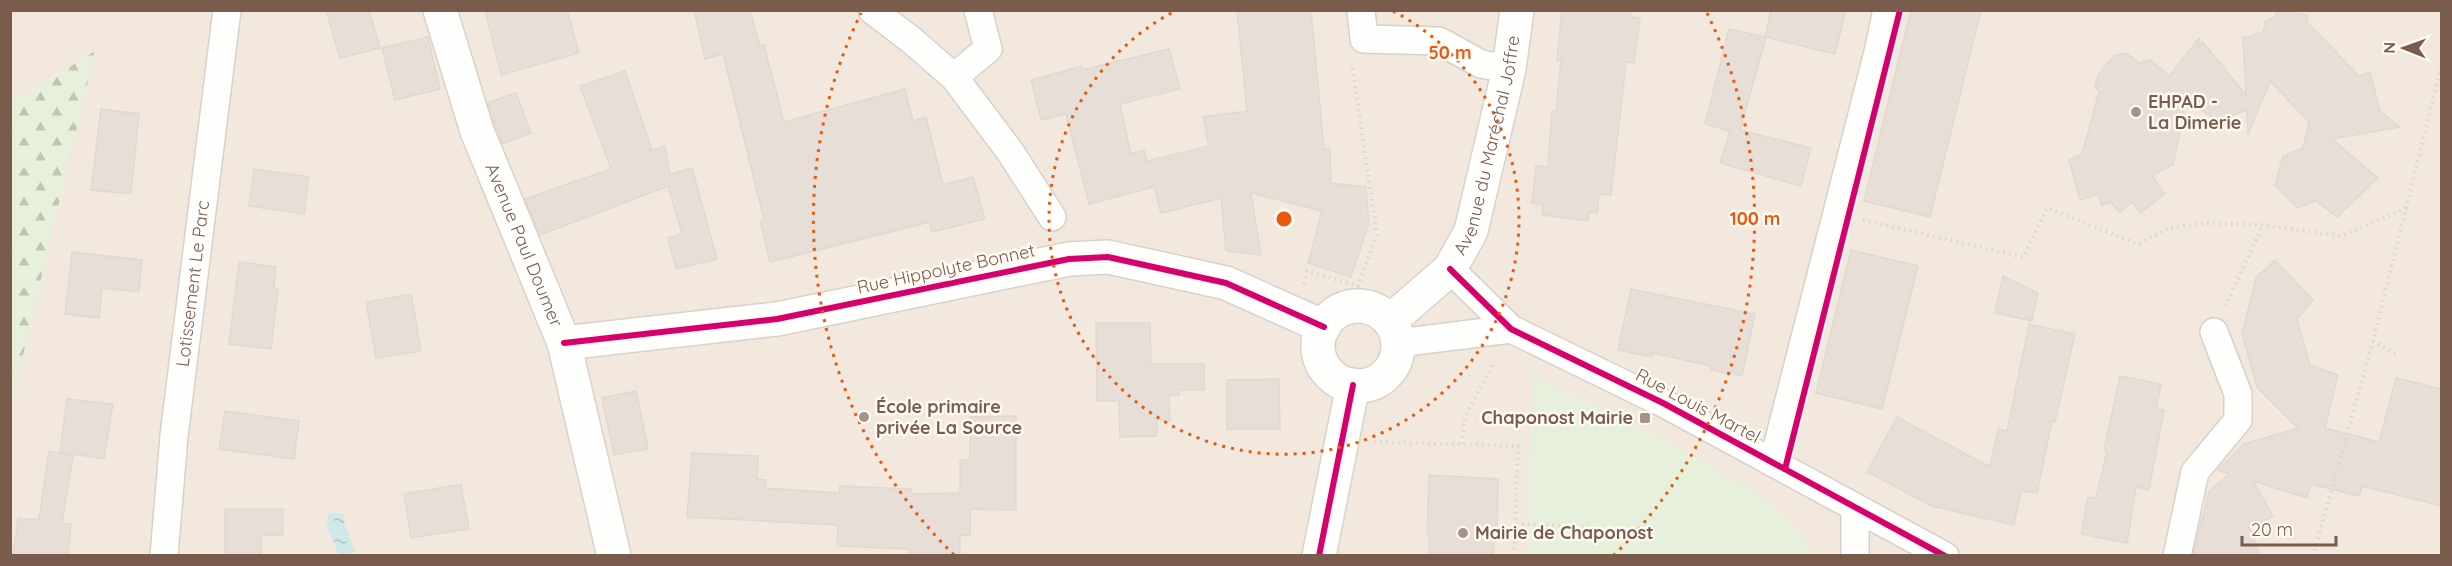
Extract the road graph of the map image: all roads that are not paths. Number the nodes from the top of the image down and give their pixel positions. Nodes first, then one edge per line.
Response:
1 (227, 10) edge
2 (440, 10) edge
3 (872, 10) edge
4 (978, 10) edge
5 (1361, 10) edge
6 (1517, 10) edge
7 (1887, 10) edge
8 (1509, 69) junction
9 (954, 77) junction
10 (1052, 217) dead end
11 (1450, 269) junction
12 (1309, 320) junction
13 (1511, 329) junction
14 (1394, 332) junction
15 (2214, 332) road end
16 (564, 343) junction
17 (1353, 385) junction
18 (1773, 463) junction
19 (1855, 508) junction
20 (164, 555) edge
21 (614, 555) edge
22 (1319, 555) edge
23 (1856, 555) edge
24 (1945, 555) edge
25 (2176, 555) edge

1 - 20 street, Lotissement Le Parc
2 - 16 main road, Avenue Paul Doumer
3 - 9 street
4 - 9 street
5 - 8 street
6 - 8 main road, Avenue du Maréchal Joffre
7 - 18 street
8 - 11 main road, Avenue du Maréchal Joffre
9 - 10 street
11 - 13 street, Rue Louis Martel
11 - 14 main road, Avenue du Maréchal Joffre
12 - 14 main road
12 - 16 main road, Rue Hippolyte Bonnet
12 - 17 main road
13 - 14 street
13 - 18 street, Rue Louis Martel
14 - 17 main road
15 - 25 street
16 - 21 main road, Avenue Paul Doumer
17 - 22 main road
18 - 19 street, Rue Louis Martel
19 - 23 street
19 - 24 street, Rue Louis Martel

